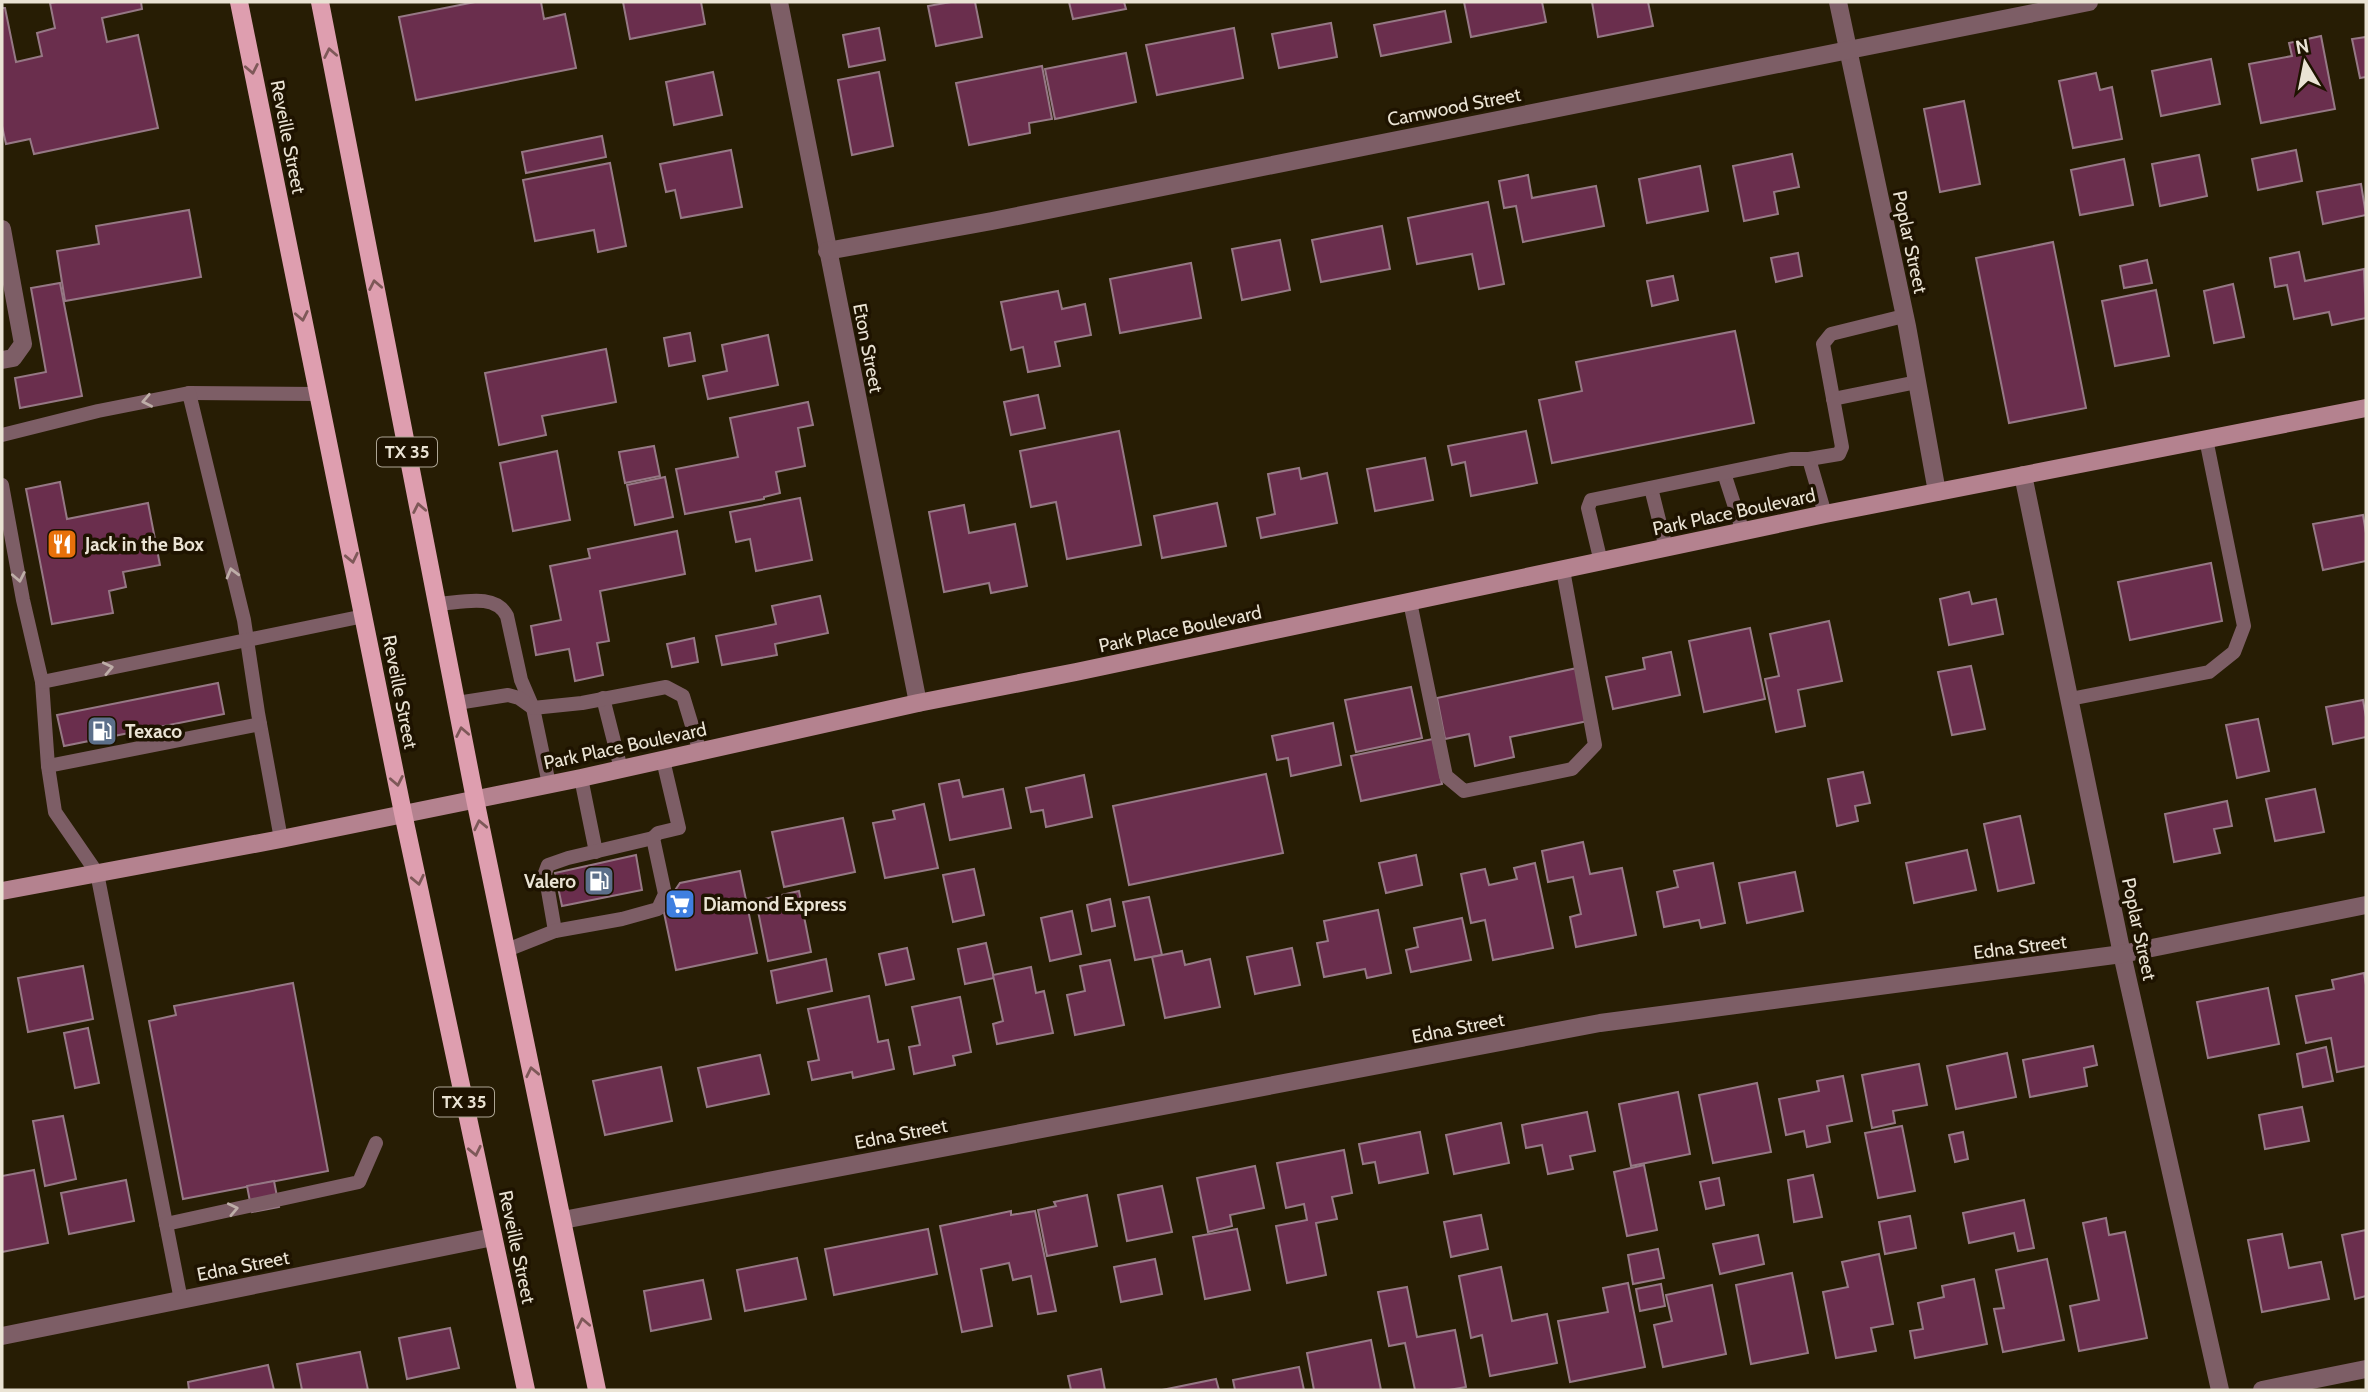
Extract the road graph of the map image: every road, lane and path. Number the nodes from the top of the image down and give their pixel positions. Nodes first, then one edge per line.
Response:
1 (239, 2) edge
2 (320, 2) edge
3 (779, 2) edge
4 (1838, 2) edge
5 (2089, 2) edge
6 (1847, 50) junction
7 (2, 229) edge
8 (827, 251) junction
9 (1904, 316) junction
10 (2, 360) edge
11 (1917, 382) junction
12 (188, 393) junction
13 (318, 394) junction
14 (1833, 398) junction
15 (2366, 408) edge
16 (2, 435) edge
17 (2206, 439) junction
18 (1810, 459) junction
19 (1724, 473) junction
20 (2023, 475) junction
21 (2, 485) edge
22 (1651, 488) junction
23 (1937, 492) junction
24 (1825, 514) junction
25 (1743, 532) junction
26 (1666, 548) junction
27 (1601, 562) junction
28 (1563, 570) junction
29 (1410, 602) junction
30 (437, 604) junction
31 (364, 616) junction
32 (247, 640) junction
33 (41, 682) junction
34 (603, 698) junction
35 (2070, 699) junction
36 (918, 703) junction
37 (457, 704) junction
38 (533, 708) junction
39 (260, 724) junction
40 (700, 752) junction
41 (663, 760) junction
42 (48, 766) junction
43 (621, 769) junction
44 (580, 778) junction
45 (549, 784) junction
46 (475, 799) junction
47 (404, 813) junction
48 (653, 838) junction
49 (281, 839) junction
50 (596, 852) junction
51 (96, 873) junction
52 (2, 891) edge
53 (2366, 905) edge
54 (555, 931) junction
55 (507, 950) junction
56 (2122, 954) junction
57 (376, 1143) dead end
58 (563, 1220) junction
59 (166, 1223) junction
60 (493, 1237) junction
61 (181, 1300) junction
62 (2, 1336) edge
63 (2366, 1369) edge
64 (526, 1390) edge
65 (597, 1390) edge
66 (2220, 1390) edge
67 (2262, 1390) edge

1 -> 13 main road, Reveille Street / TX 35
30 -> 2 main road, TX 35
3 - 8 street, Eton Street
4 - 6 street, Poplar Street
5 - 6 street, Camwood Street
6 - 8 street, Camwood Street
6 - 9 street, Poplar Street
7 - 10 street
8 - 36 street, Eton Street
9 - 11 street, Poplar Street
9 - 14 lane
11 - 14 lane
11 - 23 street, Poplar Street
12 - 13 lane
12 -> 16 lane
32 -> 12 lane
13 -> 31 main road, Reveille Street / TX 35
14 - 18 lane
15 - 17 main road, Park Place Boulevard
17 - 20 main road, Park Place Boulevard
17 - 35 lane
18 - 19 lane
18 - 24 lane
19 - 22 lane
19 - 25 lane
20 - 23 main road, Park Place Boulevard
20 - 35 street, Poplar Street
21 -> 33 lane
22 - 26 lane
22 - 27 lane
23 - 24 main road, Park Place Boulevard
24 - 25 main road, Park Place Boulevard
25 - 26 main road, Park Place Boulevard
26 - 27 main road, Park Place Boulevard
27 - 28 main road, Park Place Boulevard
28 - 29 main road, Park Place Boulevard
28 - 29 lane
29 - 36 main road, Park Place Boulevard
30 - 37 main road, TX 35
30 - 38 lane
31 - 32 lane
31 -> 47 main road, Reveille Street / TX 35
33 -> 32 lane
32 - 39 lane
33 - 42 lane
34 - 38 lane
34 - 40 lane
34 - 43 lane
35 - 56 street, Poplar Street
36 - 40 main road, Park Place Boulevard
37 - 38 lane
46 -> 37 main road, TX 35
38 - 45 lane
39 - 42 lane
39 - 49 lane
40 - 41 main road, Park Place Boulevard
41 - 43 main road, Park Place Boulevard
41 - 48 lane
42 - 51 lane
43 - 44 main road, Park Place Boulevard
44 - 45 main road, Park Place Boulevard
44 - 50 lane
45 - 46 main road, Park Place Boulevard
46 - 47 main road, Park Place Boulevard
55 -> 46 main road, TX 35
47 - 49 main road, Park Place Boulevard
47 -> 60 main road, Reveille Street / TX 35
48 - 50 lane
48 - 54 lane
49 - 51 main road, Park Place Boulevard
50 - 54 lane
51 - 52 main road, Park Place Boulevard
51 - 59 lane
53 - 56 street, Edna Street
54 - 55 lane
58 -> 55 main road, TX 35
56 - 58 street, Edna Street
56 - 66 street, Poplar Street
59 -> 57 lane
65 -> 58 main road, TX 35
59 - 61 lane
60 - 61 street, Edna Street
60 - 64 main road, Reveille Street / TX 35
61 - 62 street, Edna Street
63 - 67 street

